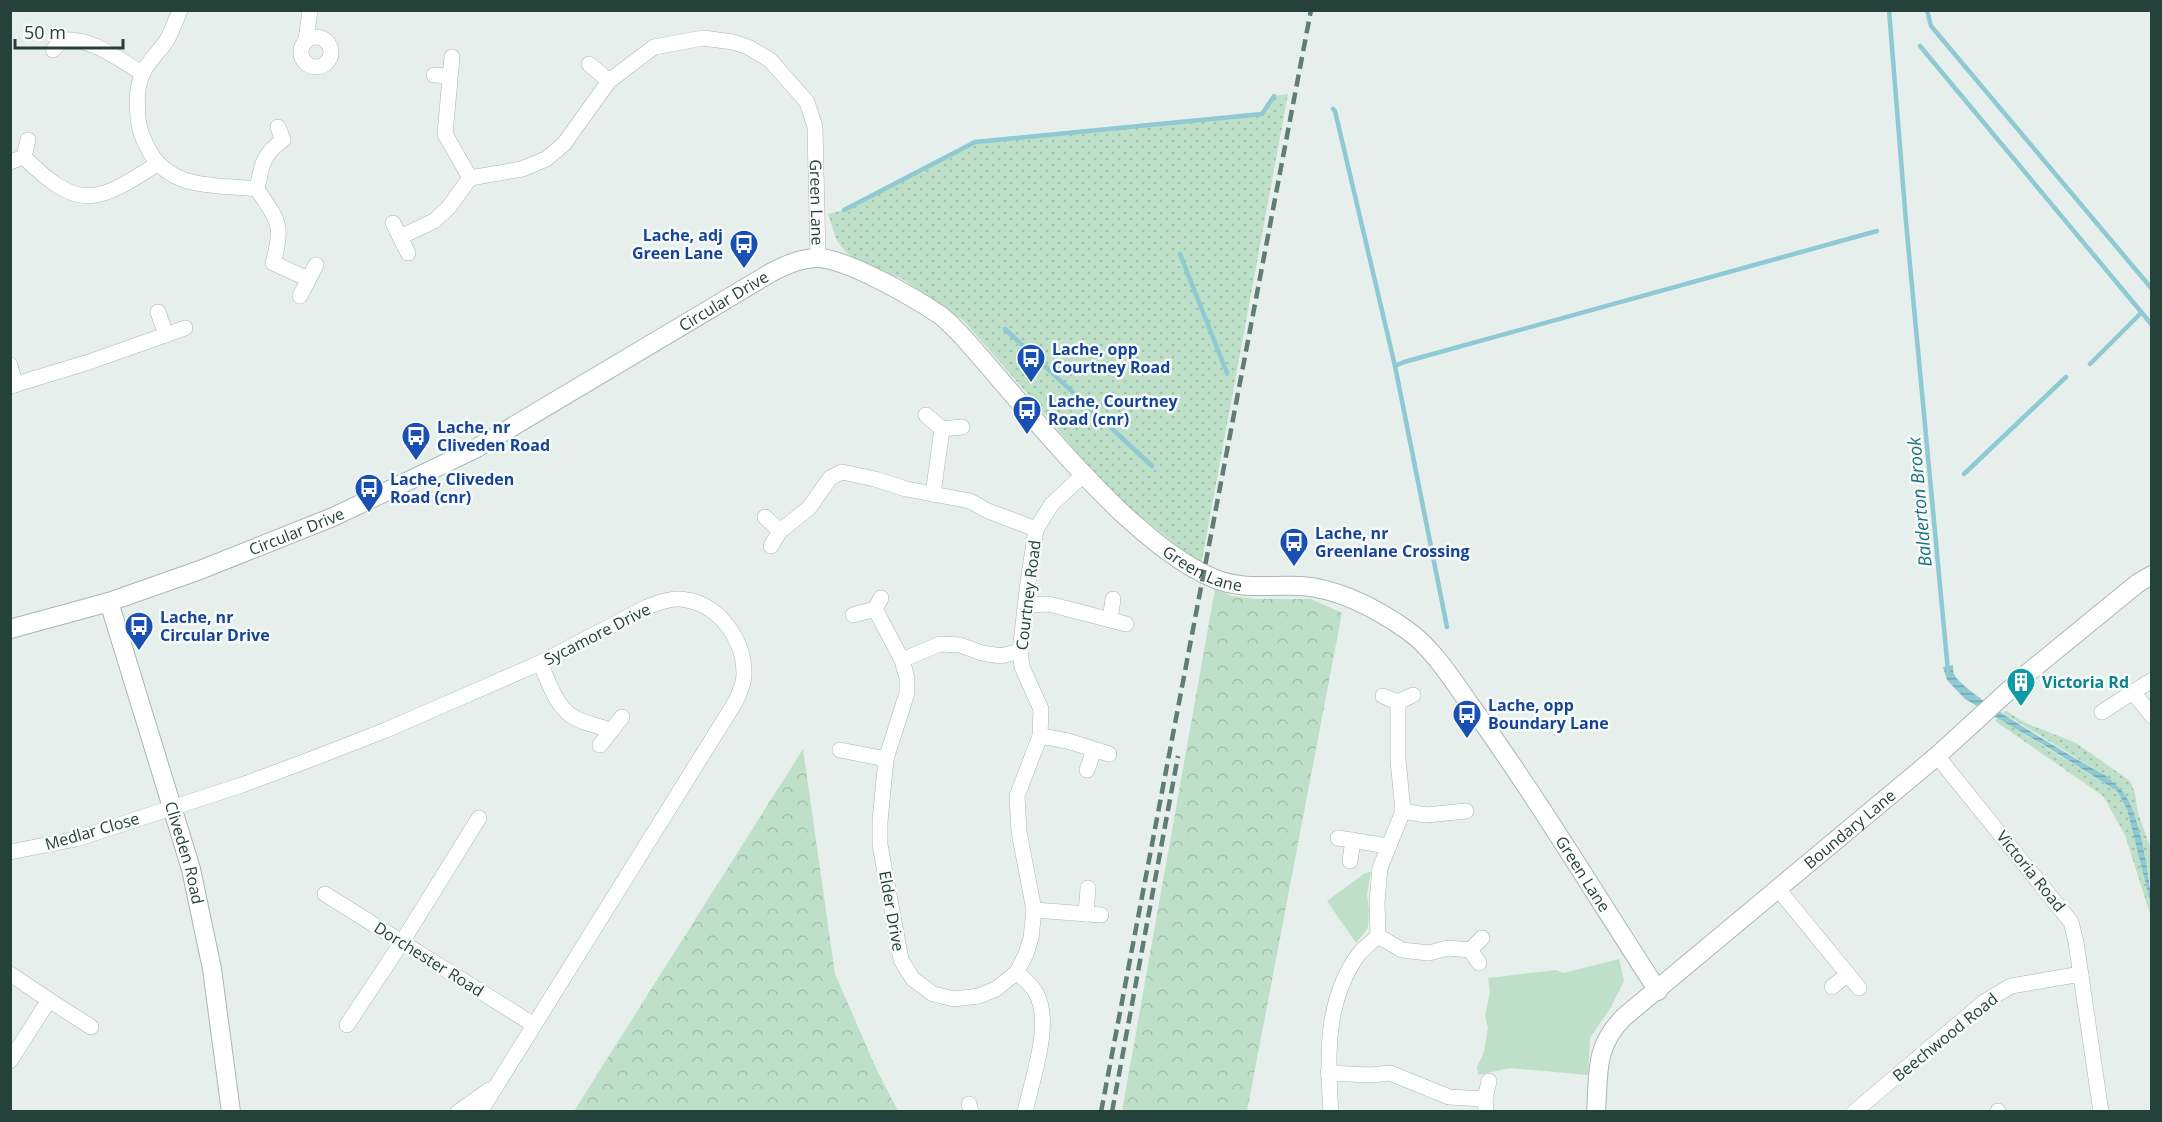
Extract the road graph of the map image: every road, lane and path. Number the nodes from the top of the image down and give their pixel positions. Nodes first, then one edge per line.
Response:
1 (180, 10) edge
2 (310, 10) edge
3 (58, 39) dead end
4 (306, 40) dead end
5 (452, 57) dead end
6 (589, 63) dead end
7 (142, 73) junction
8 (434, 75) dead end
9 (450, 76) junction
10 (609, 81) junction
11 (28, 140) dead end
12 (295, 151) dead end
13 (17, 159) edge
14 (157, 164) junction
15 (470, 178) junction
16 (257, 189) junction
17 (408, 253) dead end
18 (818, 258) junction
19 (316, 265) dead end
20 (308, 279) junction
21 (300, 296) dead end
22 (158, 312) dead end
23 (185, 328) dead end
24 (166, 335) junction
25 (10, 365) edge
26 (13, 385) edge
27 (926, 415) dead end
28 (962, 427) dead end
29 (942, 429) junction
30 (1083, 475) junction
31 (933, 494) junction
32 (765, 517) dead end
33 (1036, 529) junction
34 (780, 531) junction
35 (771, 546) dead end
36 (2151, 575) edge
37 (1113, 599) dead end
38 (109, 602) junction
39 (1026, 605) junction
40 (853, 615) dead end
41 (1110, 620) junction
42 (1126, 624) dead end
43 (10, 629) edge
44 (1020, 651) junction
45 (902, 660) junction
46 (540, 663) junction
47 (2151, 680) edge
48 (2133, 692) junction
49 (1413, 695) dead end
50 (1383, 696) dead end
51 (1398, 702) junction
52 (2102, 712) dead end
53 (2151, 716) edge
54 (622, 717) dead end
55 (611, 731) junction
56 (1040, 736) junction
57 (600, 746) dead end
58 (840, 750) dead end
59 (1094, 750) junction
60 (1109, 754) dead end
61 (1937, 756) junction
62 (886, 759) junction
63 (1087, 770) dead end
64 (172, 807) junction
65 (1403, 811) junction
66 (1466, 811) dead end
67 (479, 818) dead end
68 (1338, 838) dead end
69 (1353, 840) junction
70 (1388, 846) junction
71 (10, 852) edge
72 (1350, 861) dead end
73 (1088, 888) dead end
74 (1778, 889) junction
75 (325, 894) dead end
76 (1034, 910) junction
77 (1378, 936) junction
78 (1482, 938) dead end
79 (402, 942) junction
80 (1470, 950) junction
81 (1479, 963) dead end
82 (1017, 972) junction
83 (10, 974) edge
84 (1848, 974) junction
85 (2081, 974) junction
86 (1832, 987) dead end
87 (1859, 988) dead end
88 (1658, 991) junction
89 (49, 1000) junction
90 (348, 1025) dead end
91 (534, 1025) junction
92 (91, 1027) dead end
93 (10, 1061) edge
94 (1328, 1073) junction
95 (1489, 1081) dead end
96 (496, 1084) junction
97 (1486, 1105) edge
98 (231, 1112) edge
99 (458, 1112) edge
100 (480, 1112) edge
101 (1025, 1112) edge
102 (1331, 1112) edge
103 (1596, 1112) edge
104 (1854, 1112) edge
105 (2101, 1112) edge

1 - 7 street
2 - 4 street
3 - 7 street
5 - 9 street
6 - 10 street
7 - 14 street
8 - 9 street
9 - 15 street
10 - 15 street
10 - 18 street, Green Lane
11 - 13 street
12 - 16 street
13 - 14 street
14 - 16 street
15 - 17 street
16 - 20 street
18 - 30 street, Green Lane
18 - 38 street, Circular Drive
19 - 20 street
20 - 21 street
22 - 24 street
23 - 24 street
24 - 26 street
25 - 26 street
27 - 29 street
28 - 29 street
29 - 31 street
30 - 33 street, Courtney Road
30 - 88 street, Green Lane
31 - 33 street
31 - 34 street
32 - 34 street
33 - 39 street, Courtney Road
34 - 35 street
36 - 61 street, Boundary Lane
37 - 41 street
38 - 43 street, Circular Drive
38 - 64 street, Cliveden Road
39 - 41 street
39 - 44 street, Courtney Road
40 - 45 street, Elder Drive
41 - 42 street
44 - 45 street
44 - 56 street, Courtney Road
45 - 62 street, Elder Drive
46 - 55 street
46 - 64 street, Sycamore Drive
46 - 91 street, Sycamore Drive
47 - 48 street
48 - 52 street
48 - 53 street
49 - 51 street
50 - 51 street
51 - 65 street
54 - 55 street
55 - 57 street
56 - 59 street
56 - 76 street, Courtney Road
58 - 62 street
59 - 60 street
59 - 63 street
61 - 74 street, Boundary Lane
61 - 85 street, Victoria Road
62 - 82 street, Elder Drive
64 - 71 street, Medlar Close
64 - 98 street, Cliveden Road
65 - 66 street
65 - 70 street
67 - 79 street
68 - 69 street
69 - 70 street
69 - 72 street
70 - 77 street
73 - 76 street
74 - 84 street
74 - 88 street, Boundary Lane
75 - 79 street, Dorchester Road
76 - 82 street, Courtney Road
77 - 80 street
77 - 94 street
78 - 80 street
79 - 90 street
79 - 91 street, Dorchester Road
80 - 81 street
82 - 101 street
83 - 89 street
84 - 86 street
84 - 87 street
85 - 104 street, Beechwood Road
85 - 105 street, Victoria Road
88 - 103 street, Boundary Lane
89 - 92 street
89 - 93 street
91 - 96 street, Sycamore Drive
94 - 97 street
94 - 102 street
95 - 97 street
96 - 99 street
96 - 100 street, Sycamore Drive

